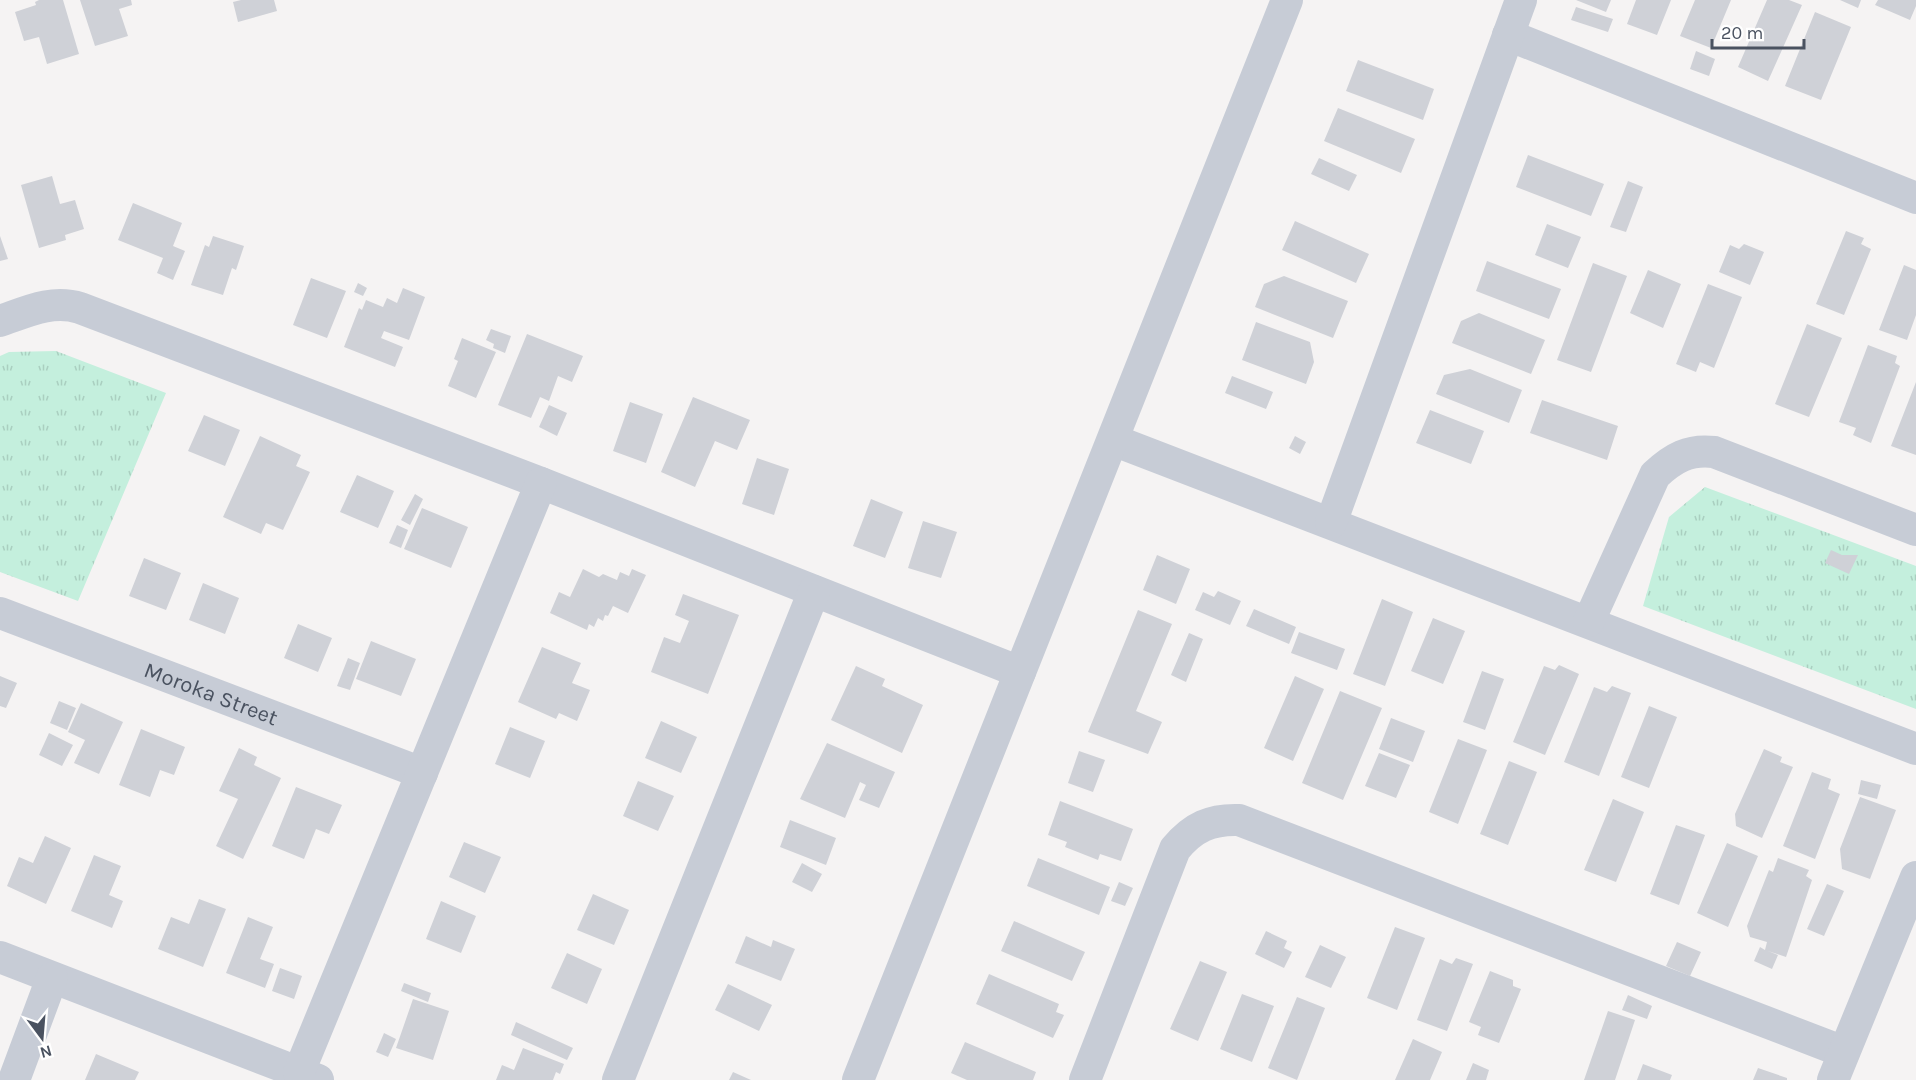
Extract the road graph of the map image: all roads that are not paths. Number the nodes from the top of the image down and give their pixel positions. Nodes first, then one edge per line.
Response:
1 (1287, 0) edge
2 (1521, 0) edge
3 (1508, 35) junction
4 (1916, 198) edge
5 (0, 321) edge
6 (1113, 440) junction
7 (541, 483) junction
8 (1331, 523) junction
9 (1916, 531) edge
10 (814, 591) junction
11 (0, 613) edge
12 (1589, 621) junction
13 (1020, 672) junction
14 (1916, 749) edge
15 (422, 773) junction
16 (1916, 877) edge
17 (0, 957) edge
18 (52, 978) junction
19 (1839, 1066) edge
20 (309, 1076) edge
21 (14, 1080) edge
22 (618, 1080) edge
23 (858, 1080) edge
24 (1085, 1080) edge

1 - 6 street
2 - 3 street
3 - 4 street
3 - 8 street
5 - 7 street
6 - 8 street
6 - 13 street
7 - 10 street
7 - 15 street
8 - 12 street
9 - 12 street
10 - 13 street
10 - 22 street
11 - 15 street, Moroka Street
12 - 14 street
13 - 23 street
15 - 20 street
16 - 19 street
17 - 18 street
18 - 20 street
18 - 21 street
19 - 24 street

